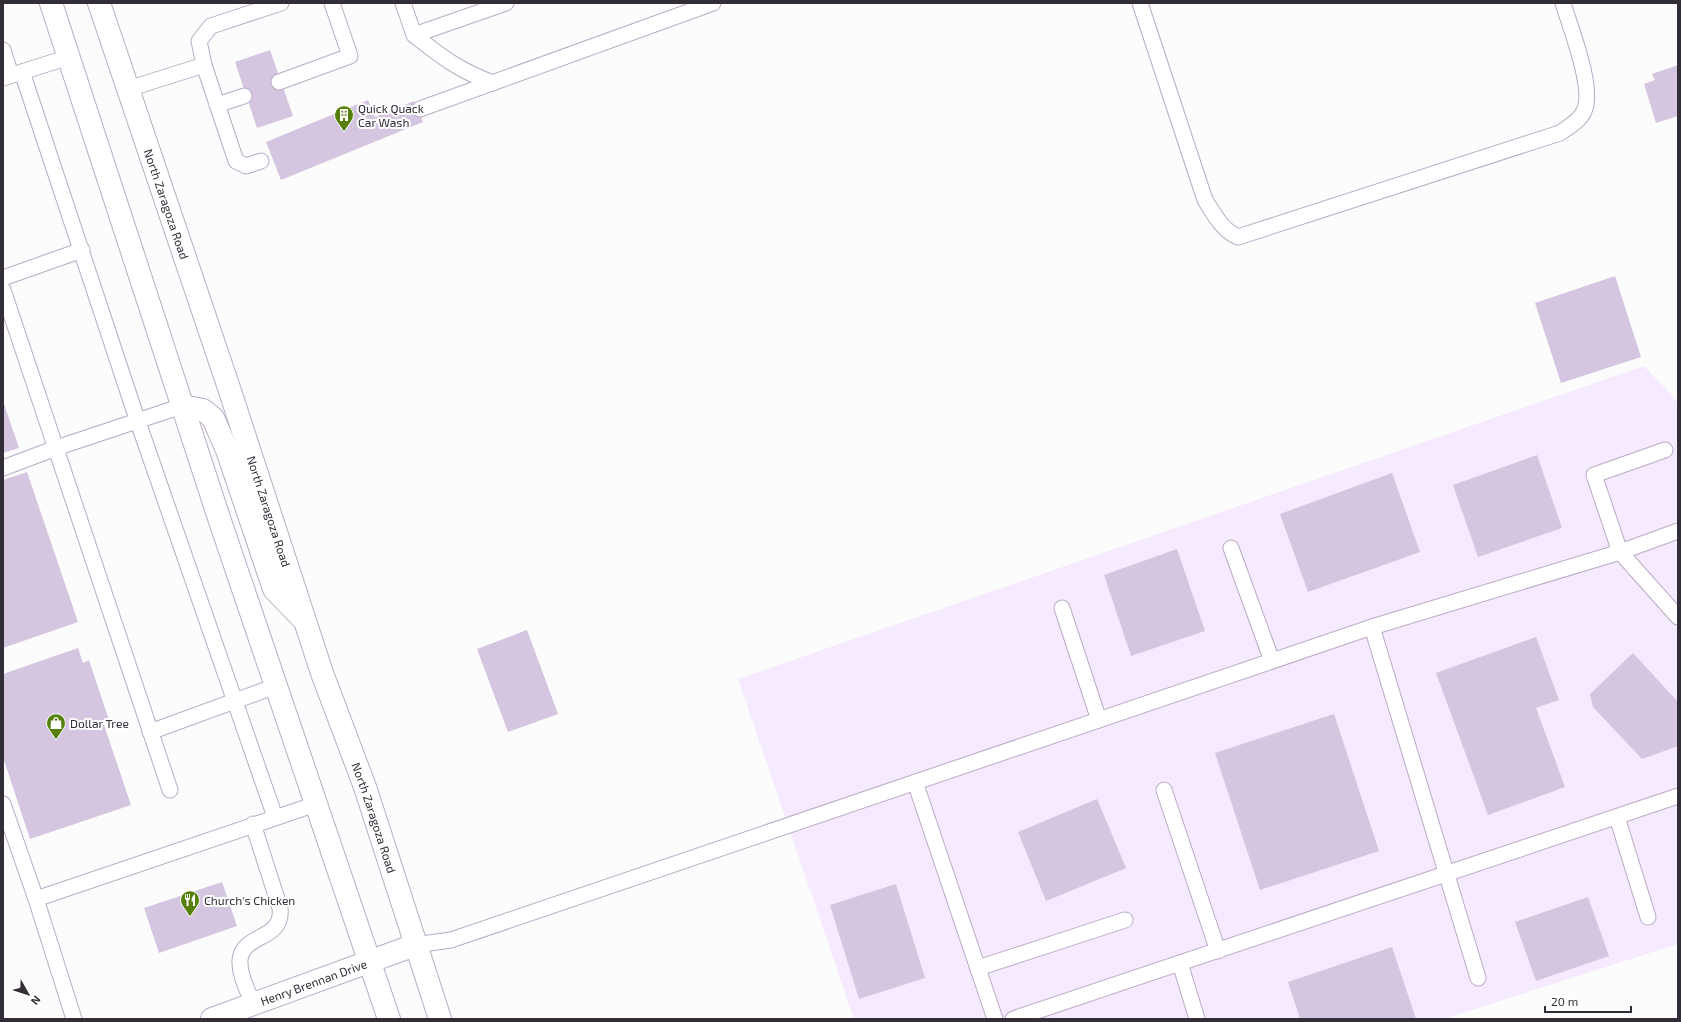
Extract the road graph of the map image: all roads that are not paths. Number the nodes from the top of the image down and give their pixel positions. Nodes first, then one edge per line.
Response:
1 (51, 3) edge
2 (99, 3) edge
3 (281, 3) edge
4 (332, 3) edge
5 (403, 3) edge
6 (506, 3) edge
7 (713, 3) edge
8 (1140, 3) edge
9 (1563, 3) edge
10 (414, 35) junction
11 (3, 50) edge
12 (68, 57) junction
13 (204, 65) junction
14 (12, 75) edge
15 (279, 82) dead end
16 (493, 83) junction
17 (128, 89) junction
18 (244, 96) dead end
19 (217, 105) junction
20 (420, 109) dead end
21 (261, 161) dead end
22 (82, 250) junction
23 (3, 278) edge
24 (3, 290) edge
25 (182, 406) junction
26 (138, 419) junction
27 (56, 448) junction
28 (1665, 450) dead end
29 (3, 468) edge
30 (1678, 531) edge
31 (1231, 548) dead end
32 (1620, 552) junction
33 (1062, 608) dead end
34 (1678, 617) edge
35 (305, 620) junction
36 (1372, 627) junction
37 (1272, 661) junction
38 (276, 686) junction
39 (234, 702) junction
40 (1100, 720) junction
41 (150, 732) junction
42 (915, 782) junction
43 (170, 790) dead end
44 (1164, 790) dead end
45 (1678, 796) edge
46 (3, 804) edge
47 (316, 804) junction
48 (275, 817) junction
49 (1617, 817) junction
50 (253, 824) junction
51 (1448, 874) junction
52 (36, 899) junction
53 (1648, 918) dead end
54 (1125, 920) dead end
55 (415, 945) junction
56 (1218, 951) junction
57 (370, 962) junction
58 (1180, 963) junction
59 (978, 968) junction
60 (1478, 978) dead end
61 (253, 1004) junction
62 (215, 1018) edge
63 (74, 1019) edge
64 (389, 1019) edge
65 (440, 1019) edge
66 (995, 1019) edge
67 (1013, 1019) edge
68 (1197, 1019) edge

1 - 12 main road
2 - 17 main road, North Zaragoza Road
3 - 13 lane
4 - 15 lane
5 - 10 lane
6 - 10 lane
7 - 16 lane
8 - 9 lane
10 - 16 lane
11 - 14 lane
12 - 14 lane
12 - 25 main road
13 - 17 lane
13 - 19 lane
14 - 22 lane
16 - 20 lane
17 - 35 main road, North Zaragoza Road
18 - 19 lane
19 - 21 lane
22 - 23 lane
22 - 26 lane
24 - 27 lane
25 - 26 lane
25 - 35 main road
25 - 38 main road
26 - 27 lane
26 - 39 lane
27 - 29 lane
27 - 41 lane
28 - 32 lane
30 - 32 lane
31 - 37 lane
32 - 34 lane
32 - 36 lane
33 - 40 lane
35 - 55 main road, North Zaragoza Road
36 - 37 lane
36 - 51 lane
37 - 40 lane
38 - 39 lane
38 - 47 main road
39 - 41 lane
39 - 48 lane
40 - 42 lane
41 - 43 lane
42 - 55 lane
42 - 59 lane
44 - 56 lane
45 - 49 lane
46 - 52 lane
47 - 48 lane
47 - 57 main road
48 - 50 lane
49 - 51 lane
49 - 53 lane
50 - 52 lane
50 - 61 lane
51 - 56 lane
51 - 60 lane
52 - 63 lane
54 - 59 lane
55 - 57 main road, Henry Brennan Drive
55 - 65 main road, North Zaragoza Road
56 - 58 lane
57 - 61 main road, Henry Brennan Drive
57 - 64 main road
58 - 67 lane
58 - 68 lane
59 - 66 lane
61 - 62 main road, Henry Brennan Drive

